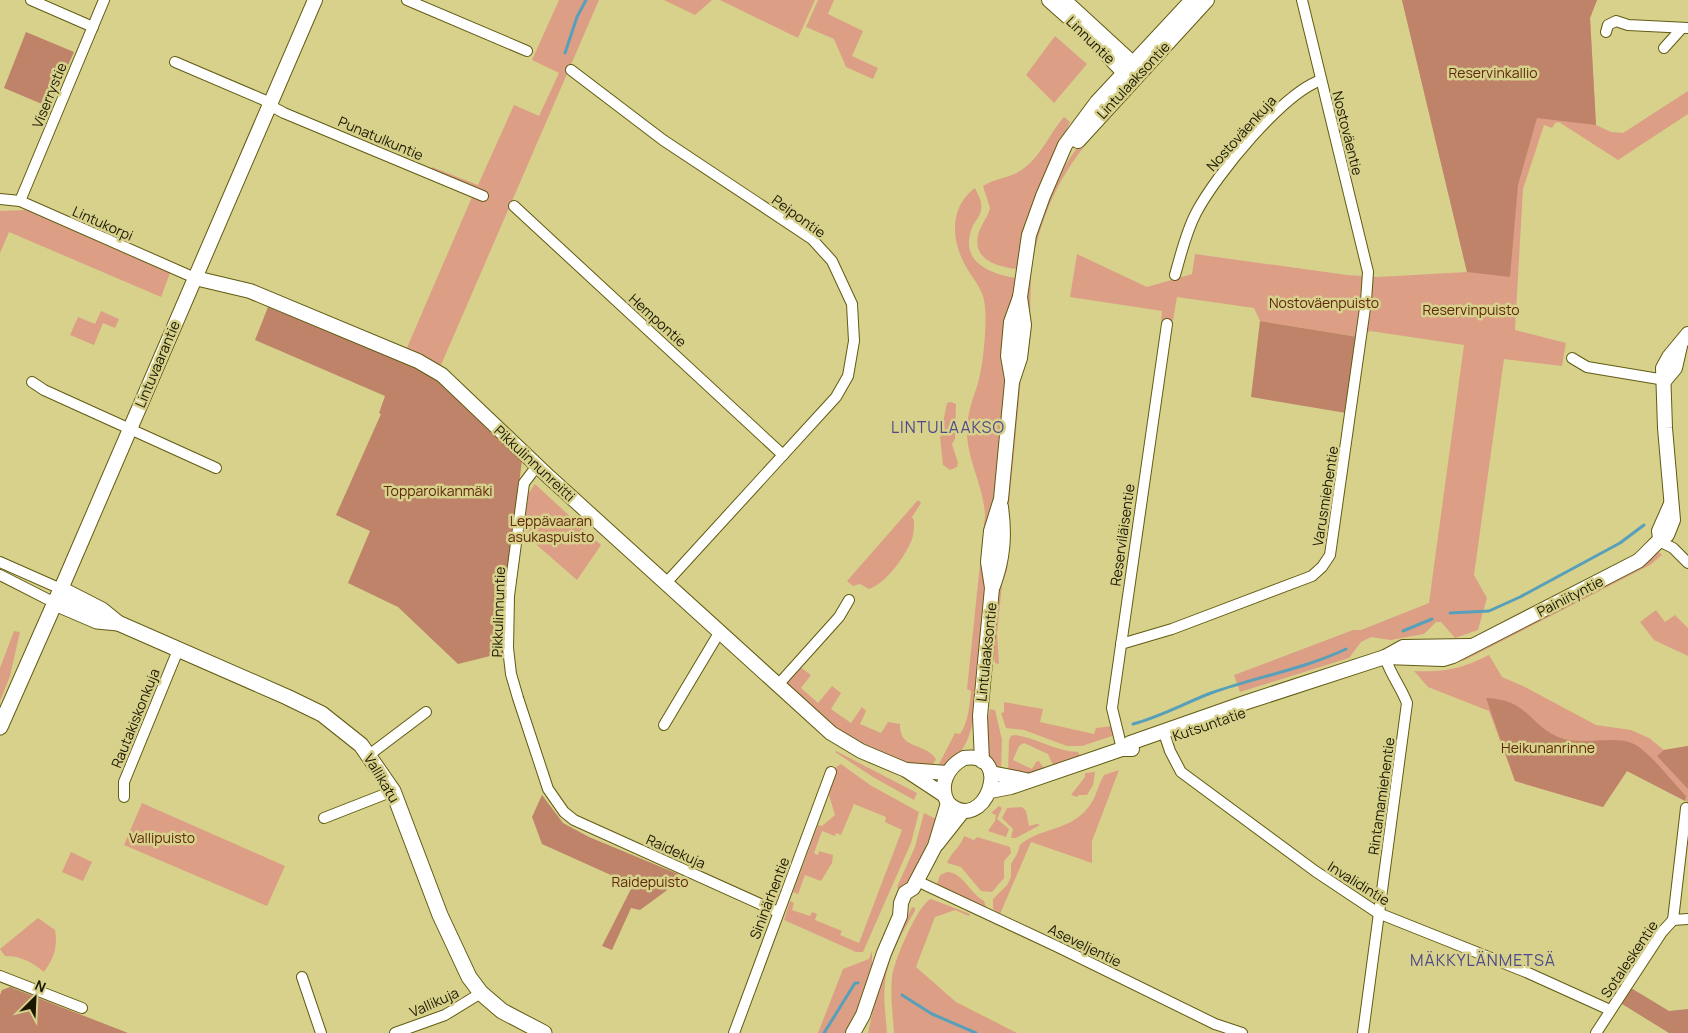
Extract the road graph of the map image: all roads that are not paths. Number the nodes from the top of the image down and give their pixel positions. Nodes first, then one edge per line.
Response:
1 (31, 0) edge
2 (104, 0) edge
3 (315, 0) edge
4 (407, 0) edge
5 (1049, 0) edge
6 (1064, 0) edge
7 (1192, 0) edge
8 (1207, 0) edge
9 (1302, 0) edge
10 (92, 27) junction
11 (1685, 28) edge
12 (1606, 32) dead end
13 (1664, 48) dead end
14 (527, 51) dead end
15 (175, 62) dead end
16 (571, 70) dead end
17 (1133, 72) junction
18 (1321, 80) junction
19 (269, 105) junction
20 (483, 196) dead end
21 (0, 199) edge
22 (20, 201) junction
23 (514, 206) dead end
24 (1368, 272) joint
25 (1175, 275) dead end
26 (195, 278) junction
27 (1167, 324) dead end
28 (1684, 340) edge
29 (1572, 358) dead end
30 (1665, 380) junction
31 (32, 382) dead end
32 (129, 429) junction
33 (783, 455) junction
34 (537, 466) junction
35 (216, 468) dead end
36 (1660, 539) junction
37 (0, 562) edge
38 (1688, 563) edge
39 (0, 575) edge
40 (666, 583) junction
41 (58, 596) junction
42 (849, 600) dead end
43 (719, 633) junction
44 (1121, 644) junction
45 (178, 650) junction
46 (1385, 657) junction
47 (777, 686) junction
48 (426, 712) dead end
49 (980, 716) junction
50 (664, 726) dead end
51 (0, 727) edge
52 (1165, 736) junction
53 (1124, 749) junction
54 (369, 755) junction
55 (964, 758) junction
56 (982, 761) junction
57 (906, 770) junction
58 (831, 772) dead end
59 (947, 773) junction
60 (990, 773) junction
61 (1030, 780) junction
62 (393, 791) junction
63 (990, 791) junction
64 (124, 797) dead end
65 (946, 799) junction
66 (1686, 808) dead end
67 (963, 811) junction
68 (564, 812) joint
69 (324, 818) dead end
70 (934, 846) junction
71 (915, 885) junction
72 (778, 912) junction
73 (1378, 913) junction
74 (1673, 920) junction
75 (1688, 920) edge
76 (0, 976) edge
77 (302, 977) dead end
78 (481, 993) junction
79 (82, 1008) dead end
80 (1610, 1010) junction
81 (863, 1015) junction
82 (320, 1033) edge
83 (395, 1033) edge
84 (544, 1033) edge
85 (734, 1033) edge
86 (853, 1033) edge
87 (863, 1033) edge
88 (1242, 1033) edge
89 (1363, 1033) edge
90 (1596, 1033) edge

1 - 10 street
2 - 10 street, Viserrystie
3 - 19 street, Lintuvaarantie
4 - 14 street
5 - 17 street, Linnuntie
6 - 17 street, Linnuntie
7 - 17 street, Lintulaaksontie
8 - 17 street, Lintulaaksontie
9 - 18 street, Nostoväentie
10 - 22 street, Viserrystie
11 - 12 street
11 - 13 street
15 - 19 street, Punatulkuntie
16 - 33 street, Peipontie
17 - 49 street, Lintulaaksontie
18 - 24 street, Nostoväentie
18 - 25 street, Nostoväenkuja
19 - 20 street, Punatulkuntie
19 - 26 street, Lintuvaarantie
21 - 22 street, Lintukorpi
22 - 26 street, Lintukorpi
23 - 33 street, Hempontie
24 - 44 street, Varusmiehentie
26 - 32 street, Lintuvaarantie
26 - 34 street, Pikkulinnunreitti
27 - 44 street, Reserviläisentie
28 - 30 street, Painiityntie
29 - 30 street
30 - 36 street, Painiityntie
31 - 32 street
32 - 35 street
32 - 41 street, Lintuvaarantie
33 - 40 street, Peipontie
34 - 40 street, Pikkulinnunreitti
34 - 68 street, Pikkulinnuntie
36 - 38 street
36 - 46 street, Painiityntie
37 - 41 street
39 - 41 street
40 - 43 street, Pikkulinnunreitti
41 - 45 main road, Vallikatu
41 - 51 main road, Lintuvaarantie
42 - 47 street
43 - 47 street, Pikkulinnunreitti
43 - 50 street
44 - 53 street, Reserviläisentie
45 - 54 main road, Vallikatu
45 - 64 street, Rautakiskonkuja
46 - 52 street, Kutsuntatie
46 - 73 street, Rintamamiehentie
47 - 57 street, Pikkulinnunreitti
48 - 54 street
49 - 55 street, Lintulaaksontie
49 - 56 street, Lintulaaksontie
52 - 53 street, Kutsuntatie
52 - 73 street, Invalidintie
53 - 61 street, Kutsuntatie
54 - 62 main road, Vallikatu
55 - 56 street
55 - 59 street
56 - 60 street
57 - 59 street, Pikkulinnunreitti
57 - 65 street, Pikkulinnunreitti
58 - 72 street, Sininärhentie
59 - 65 street
60 - 61 street, Kutsuntatie
60 - 63 street
61 - 63 street, Kutsuntatie
62 - 69 street
62 - 78 main road, Vallikatu
63 - 67 street
65 - 67 street
65 - 70 street
66 - 74 street, Sotaleskentie
67 - 70 street
68 - 72 street, Raidekuja
70 - 71 street
71 - 81 street
71 - 88 street, Aseveljentie
72 - 85 street, Sininärhentie
73 - 80 street, Invalidintie
73 - 89 street, Rintamamiehentie
74 - 75 street
74 - 80 street, Sotaleskentie
76 - 79 street
77 - 82 street
78 - 83 street, Vallikuja
78 - 84 main road, Vallikatu
80 - 90 street, Sotaleskentie
81 - 86 street
81 - 87 street

